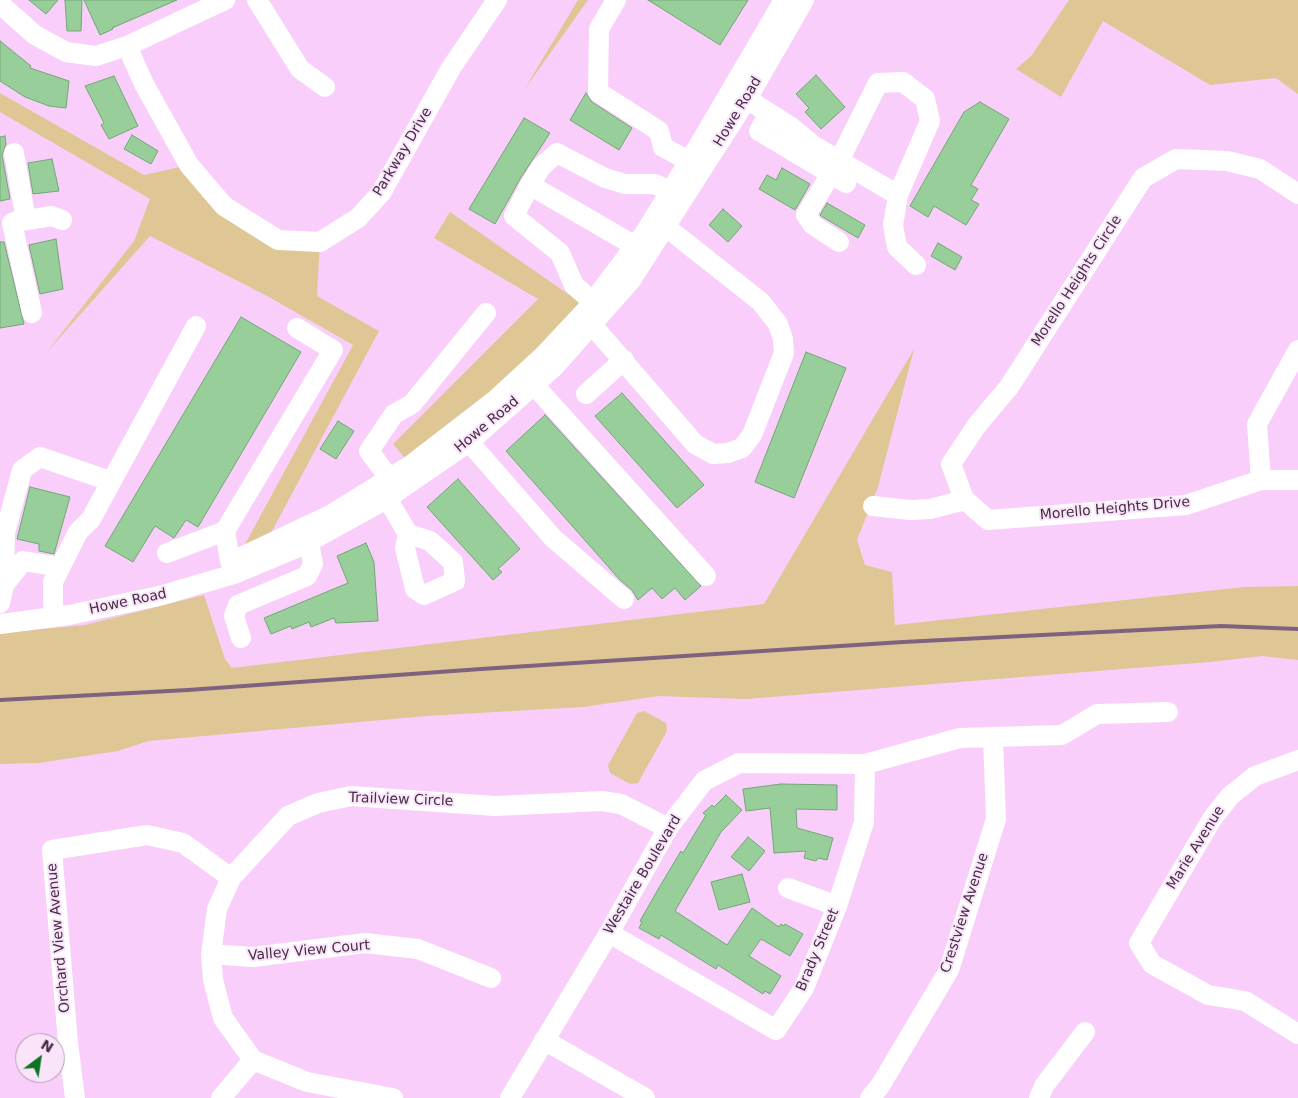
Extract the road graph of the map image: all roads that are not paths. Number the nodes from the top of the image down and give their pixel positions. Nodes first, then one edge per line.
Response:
1 (225, 0) edge
2 (257, 0) edge
3 (497, 0) edge
4 (616, 0) edge
5 (784, 0) edge
6 (804, 0) edge
7 (0, 4) edge
8 (127, 46) junction
9 (324, 87) dead end
10 (746, 99) junction
11 (14, 153) dead end
12 (689, 161) junction
13 (839, 173) junction
14 (530, 185) junction
15 (671, 192) junction
16 (1298, 194) edge
17 (898, 195) junction
18 (62, 220) dead end
19 (13, 222) edge
20 (666, 226) junction
21 (838, 242) dead end
22 (635, 246) junction
23 (916, 265) dead end
24 (593, 302) junction
25 (32, 313) dead end
26 (486, 313) dead end
27 (196, 326) dead end
28 (593, 326) junction
29 (297, 328) dead end
30 (1298, 350) edge
31 (624, 360) junction
32 (534, 385) junction
33 (586, 394) dead end
34 (469, 442) junction
35 (389, 478) junction
36 (1261, 480) junction
37 (1298, 480) edge
38 (110, 481) junction
39 (388, 498) junction
40 (965, 500) junction
41 (873, 506) dead end
42 (988, 520) joint
43 (225, 531) junction
44 (408, 534) dead end
45 (309, 542) junction
46 (167, 553) dead end
47 (230, 561) junction
48 (60, 567) junction
49 (706, 576) dead end
50 (2, 594) edge
51 (624, 599) dead end
52 (53, 605) junction
53 (0, 611) edge
54 (0, 624) edge
55 (241, 638) dead end
56 (1168, 712) dead end
57 (993, 738) junction
58 (1298, 760) edge
59 (865, 764) junction
60 (668, 828) junction
61 (231, 878) junction
62 (788, 888) dead end
63 (837, 906) junction
64 (609, 933) junction
65 (212, 954) junction
66 (491, 978) dead end
67 (1084, 1032) dead end
68 (1298, 1034) edge
69 (544, 1040) junction
70 (252, 1060) junction
71 (364, 1096) edge
72 (75, 1098) edge
73 (221, 1098) edge
74 (393, 1098) edge
75 (510, 1098) edge
76 (645, 1098) edge
77 (870, 1098) edge
78 (1038, 1098) edge

1 - 8 street
2 - 9 street
3 - 8 street, Parkway Drive
4 - 12 street
5 - 12 street, Howe Road
6 - 10 street, Howe Road
7 - 8 street
10 - 13 street
10 - 20 street, Howe Road
11 - 19 street
12 - 15 street, Howe Road
13 - 17 street
13 - 17 street
13 - 21 street
14 - 15 street
14 - 22 street
14 - 24 street
15 - 22 street, Howe Road
16 - 40 street, Morello Heights Circle
17 - 23 street
18 - 19 street
19 - 25 street
20 - 28 street, Howe Road
20 - 31 street
22 - 24 street, Howe Road
24 - 35 street, Howe Road
26 - 35 street
27 - 38 street
28 - 31 street
28 - 32 street, Howe Road
29 - 43 street
30 - 36 street
31 - 33 street
32 - 34 street, Howe Road
32 - 49 street
34 - 39 street, Howe Road
34 - 51 street
35 - 47 street, Howe Road
36 - 37 street, Morello Heights Drive
36 - 42 street, Morello Heights Drive
38 - 48 street
38 - 50 street
39 - 44 street
39 - 45 street, Howe Road
40 - 41 street
40 - 42 street, Morello Heights Circle
43 - 46 street
43 - 47 street
45 - 54 street, Howe Road
45 - 55 street
47 - 52 street, Howe Road
48 - 50 street
48 - 52 street
52 - 53 street, Howe Road
56 - 57 street, Westaire Boulevard
57 - 59 street, Westaire Boulevard
57 - 77 street, Crestview Avenue
58 - 68 street, Marie Avenue
59 - 60 street, Westaire Boulevard
59 - 63 street, Brady Street
60 - 61 street, Trailview Circle
60 - 64 street, Westaire Boulevard
61 - 65 street, Trailview Circle
61 - 72 street, Orchard View Avenue
62 - 63 street
63 - 64 street, Brady Street
64 - 69 street, Westaire Boulevard
65 - 66 street, Valley View Court
65 - 70 street, Trailview Circle
67 - 78 street
69 - 75 street, Westaire Boulevard
69 - 76 street
70 - 71 street
70 - 73 street
71 - 74 street

